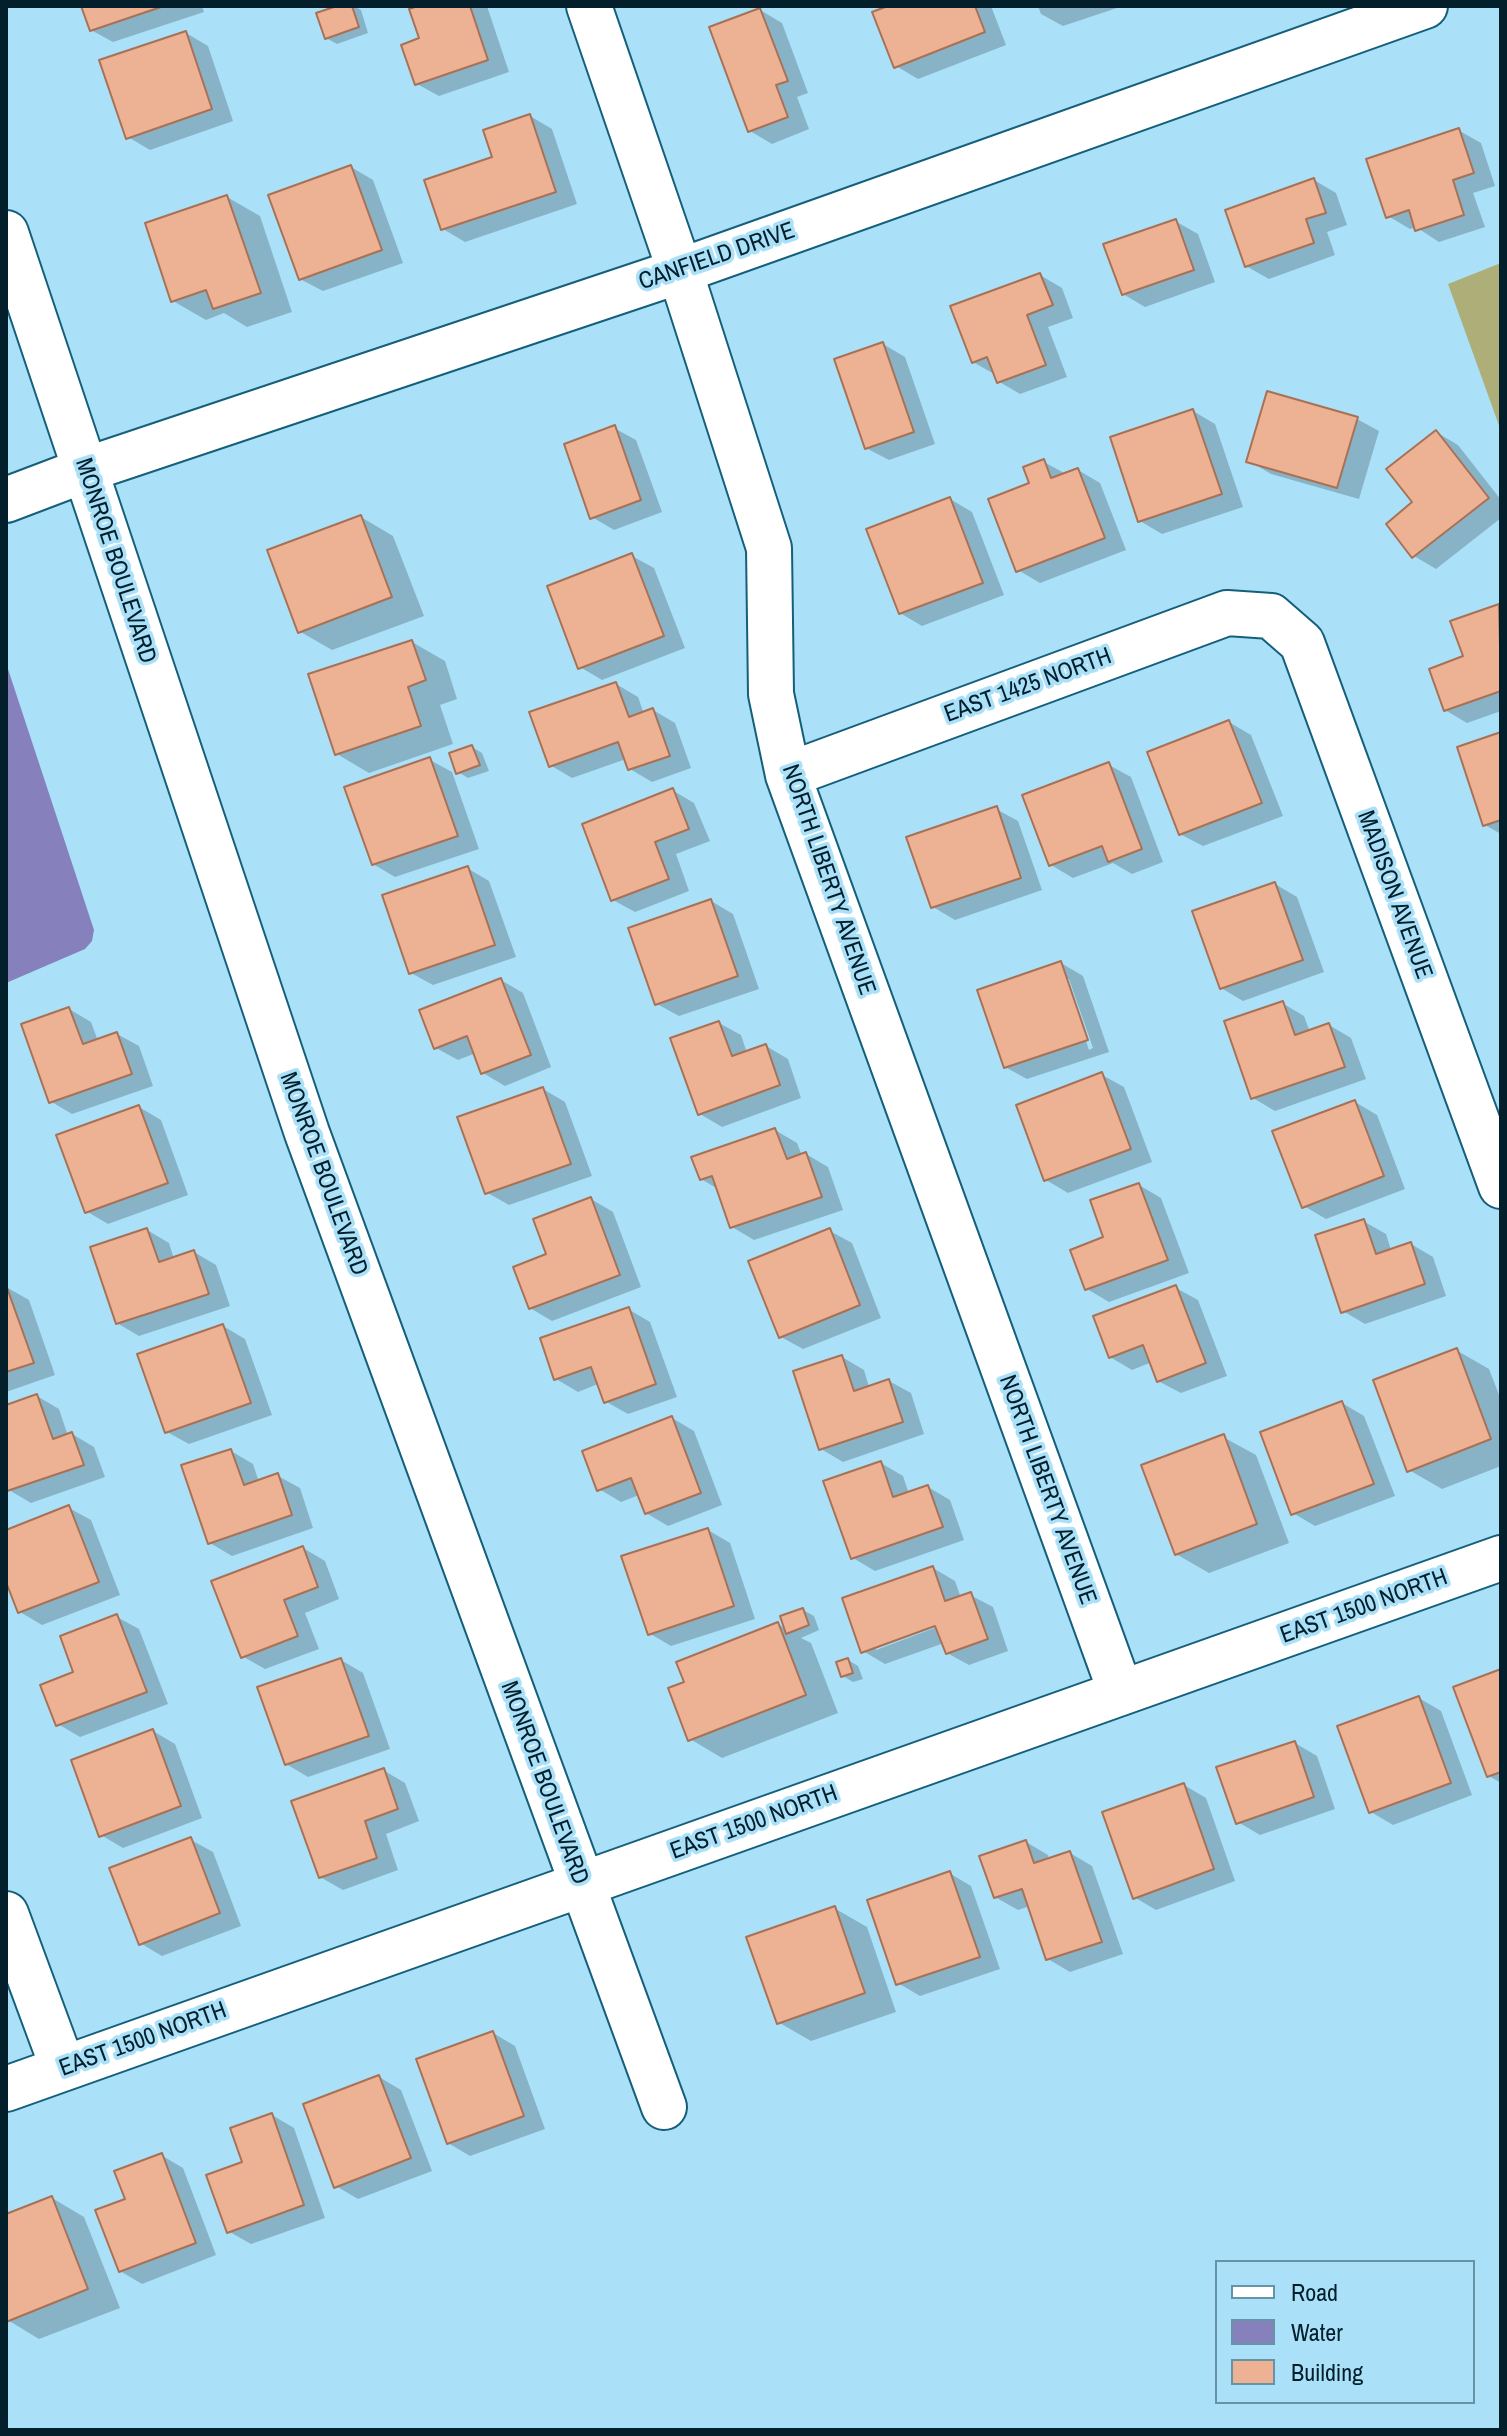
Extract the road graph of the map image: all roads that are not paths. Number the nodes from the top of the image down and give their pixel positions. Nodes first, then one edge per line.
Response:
1 (589, 6) edge
2 (1425, 6) edge
3 (6, 233) edge
4 (680, 271) junction
5 (85, 470) junction
6 (6, 500) edge
7 (1271, 616) joint
8 (788, 775) junction
9 (1501, 1186) edge
10 (1501, 1558) edge
11 (1121, 1693) junction
12 (581, 1885) junction
13 (6, 1914) edge
14 (63, 2068) junction
15 (6, 2089) edge
16 (664, 2107) dead end

1 - 4 street, NORTH LIBERTY AVENUE
2 - 4 street, CANFIELD DRIVE
3 - 5 street, MONROE BOULEVARD
4 - 5 street, CANFIELD DRIVE
4 - 8 street, NORTH LIBERTY AVENUE
5 - 6 street, CANFIELD DRIVE
5 - 12 street, MONROE BOULEVARD
7 - 8 street, EAST 1425 NORTH
7 - 9 street, MADISON AVENUE
8 - 11 street, NORTH LIBERTY AVENUE
10 - 11 street, EAST 1500 NORTH
11 - 12 street, EAST 1500 NORTH
12 - 14 street, EAST 1500 NORTH
12 - 16 street, MONROE BOULEVARD
13 - 14 street
14 - 15 street, EAST 1500 NORTH

